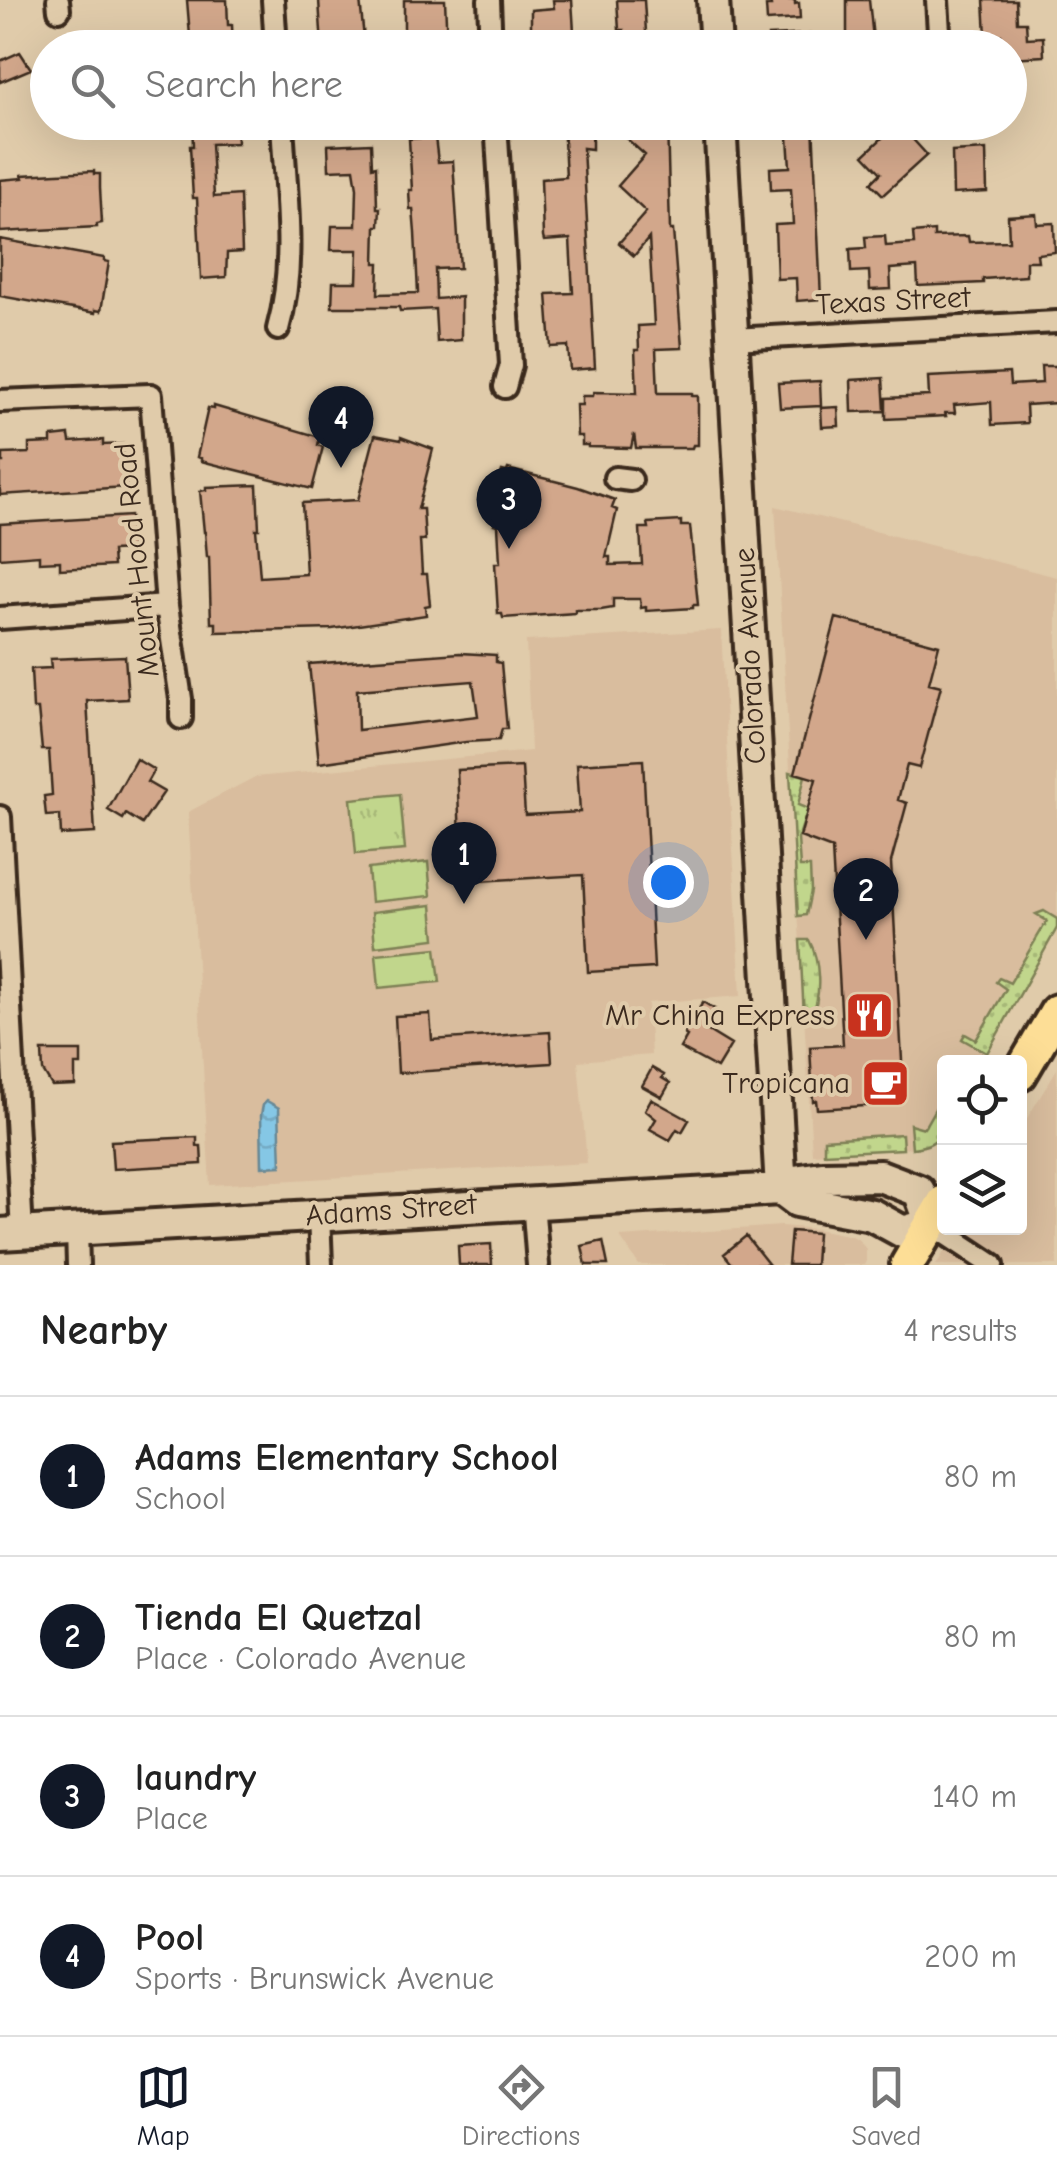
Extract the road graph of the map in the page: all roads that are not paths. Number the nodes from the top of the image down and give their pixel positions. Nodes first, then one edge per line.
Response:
1 (272, 0) edge
2 (488, 0) edge
3 (713, 0) edge
4 (937, 0) edge
5 (274, 30) edge
6 (490, 30) edge
7 (715, 30) edge
8 (939, 30) edge
9 (283, 140) edge
10 (497, 140) edge
11 (721, 140) edge
12 (1057, 322) edge
13 (278, 329) dead end
14 (732, 339) junction
15 (505, 387) dead end
16 (0, 401) edge
17 (167, 606) junction
18 (0, 618) edge
19 (181, 718) dead end
20 (0, 816) edge
21 (1057, 1010) edge
22 (1027, 1062) edge
23 (781, 1189) junction
24 (533, 1201) junction
25 (937, 1212) edge
26 (319, 1214) junction
27 (937, 1214) edge
28 (937, 1215) edge
29 (77, 1230) junction
30 (11, 1233) edge
31 (961, 1235) edge
32 (78, 1265) edge
33 (320, 1265) edge
34 (538, 1265) edge
35 (907, 1265) edge
36 (993, 1265) edge

1 - 5 street
2 - 6 street
3 - 7 street
4 - 8 street
9 - 13 street
10 - 15 street
11 - 14 street, Colorado Avenue
12 - 14 street, Texas Street
14 - 23 street, Colorado Avenue
16 - 17 street, Mount Hood Road
17 - 18 street
17 - 19 street, Mount Hood Road
20 - 30 street
21 - 22 main road
23 - 24 street, Adams Street
23 - 25 street, Adams Street
23 - 27 street, Adams Street
24 - 26 street, Adams Street
24 - 34 street
26 - 29 street, Adams Street
26 - 33 street
28 - 35 main road
29 - 30 street, Adams Street
29 - 32 street
31 - 36 street

